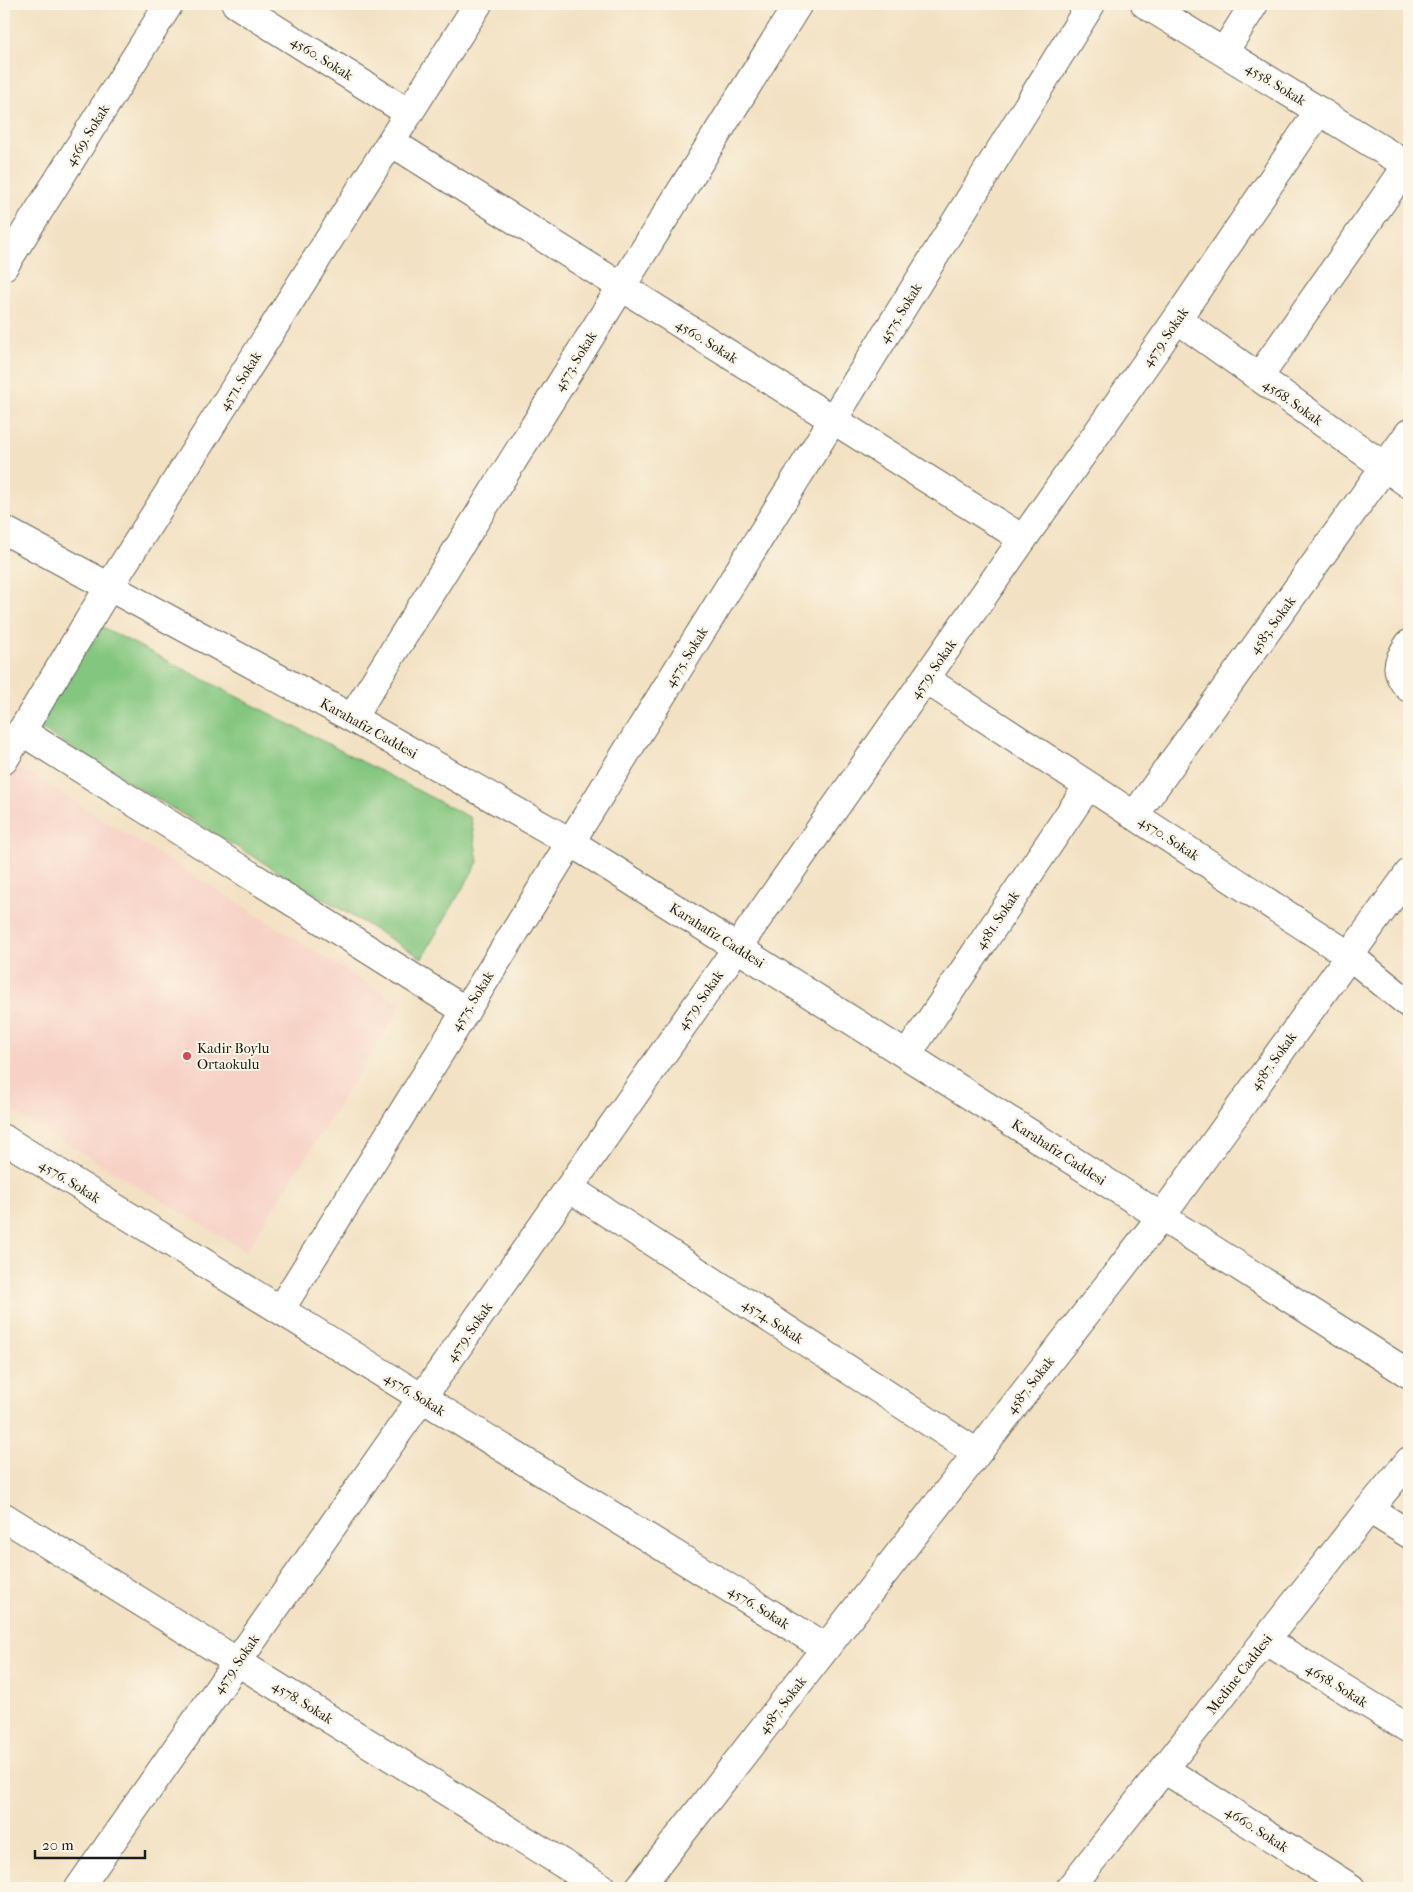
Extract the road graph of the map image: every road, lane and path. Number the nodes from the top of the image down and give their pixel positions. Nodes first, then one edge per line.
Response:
1 (170, 4) edge
2 (236, 4) edge
3 (478, 4) edge
4 (798, 4) edge
5 (1091, 4) edge
6 (1145, 4) edge
7 (1254, 4) edge
8 (1224, 52) junction
9 (1319, 111) junction
10 (409, 113) junction
11 (391, 142) junction
12 (1408, 164) edge
13 (4, 266) edge
14 (621, 287) junction
15 (1177, 320) junction
16 (1259, 377) junction
17 (833, 420) junction
18 (1409, 433) edge
19 (1385, 467) junction
20 (1409, 484) edge
21 (4, 530) edge
22 (1023, 539) junction
23 (109, 587) junction
24 (1409, 644) edge
25 (925, 679) junction
26 (1409, 688) edge
27 (352, 718) junction
28 (21, 731) junction
29 (4, 760) edge
30 (1088, 786) junction
31 (1134, 816) junction
32 (572, 843) junction
33 (1409, 873) edge
34 (737, 948) junction
35 (1350, 956) junction
36 (1409, 1004) edge
37 (466, 1011) junction
38 (907, 1055) junction
39 (4, 1139) edge
40 (569, 1188) junction
41 (1161, 1217) junction
42 (280, 1310) junction
43 (1409, 1374) edge
44 (422, 1398) junction
45 (977, 1453) junction
46 (1409, 1461) edge
47 (1369, 1509) junction
48 (4, 1517) edge
49 (1409, 1534) edge
50 (1265, 1640) junction
51 (826, 1648) junction
52 (238, 1662) junction
53 (1409, 1729) edge
54 (1164, 1769) junction
55 (79, 1888) edge
56 (602, 1888) edge
57 (639, 1888) edge
58 (1070, 1888) edge
59 (1351, 1888) edge

1 - 13 street, 4569. Sokak
2 - 10 street, 4560. Sokak
3 - 10 street, 4571. Sokak
4 - 14 street, 4573. Sokak
5 - 17 street, 4575. Sokak
6 - 8 street, 4558. Sokak
7 - 8 street
8 - 9 street, 4558. Sokak
9 - 12 street, 4558. Sokak
9 - 15 street, 4579. Sokak
10 - 11 street, 4571. Sokak
11 - 14 street, 4560. Sokak
11 - 23 street, 4571. Sokak
12 - 16 street
14 - 17 street, 4560. Sokak
14 - 27 street, 4573. Sokak
15 - 16 street, 4568. Sokak
15 - 22 street, 4579. Sokak
16 - 19 street, 4568. Sokak
17 - 22 street, 4560. Sokak
17 - 32 street, 4575. Sokak
18 - 19 street, 4583. Sokak
19 - 20 street, 4568. Sokak
19 - 31 street, 4583. Sokak
21 - 23 street, Karahafız Caddesi
22 - 25 street, 4579. Sokak
23 - 27 street, Karahafız Caddesi
23 - 28 street, 4571. Sokak
24 - 26 street
25 - 30 street, 4570. Sokak
25 - 34 street, 4579. Sokak
27 - 32 street, Karahafız Caddesi
28 - 29 street, 4571. Sokak
28 - 37 street
30 - 31 street, 4570. Sokak
30 - 38 street, 4581. Sokak
31 - 35 street, 4570. Sokak
32 - 34 street, Karahafız Caddesi
32 - 37 street, 4575. Sokak
33 - 35 street, 4587. Sokak
34 - 38 street, Karahafız Caddesi
34 - 40 street, 4579. Sokak
35 - 36 street, 4570. Sokak
35 - 41 street, 4587. Sokak
37 - 42 street, 4575. Sokak
38 - 41 street, Karahafız Caddesi
39 - 42 street, 4576. Sokak
40 - 44 street, 4579. Sokak
40 - 45 street, 4574. Sokak
41 - 43 street, Karahafız Caddesi
41 - 45 street, 4587. Sokak
42 - 44 street, 4576. Sokak
44 - 51 street, 4576. Sokak
44 - 52 street, 4579. Sokak
45 - 51 street, 4587. Sokak
46 - 47 street, Medine Caddesi
47 - 49 street
47 - 50 street, Medine Caddesi
48 - 52 street, 4578. Sokak
50 - 53 street, 4658. Sokak
50 - 54 street, Medine Caddesi
51 - 57 street, 4587. Sokak
52 - 55 street, 4579. Sokak
52 - 56 street, 4578. Sokak
54 - 58 street, Medine Caddesi
54 - 59 street, 4660. Sokak

